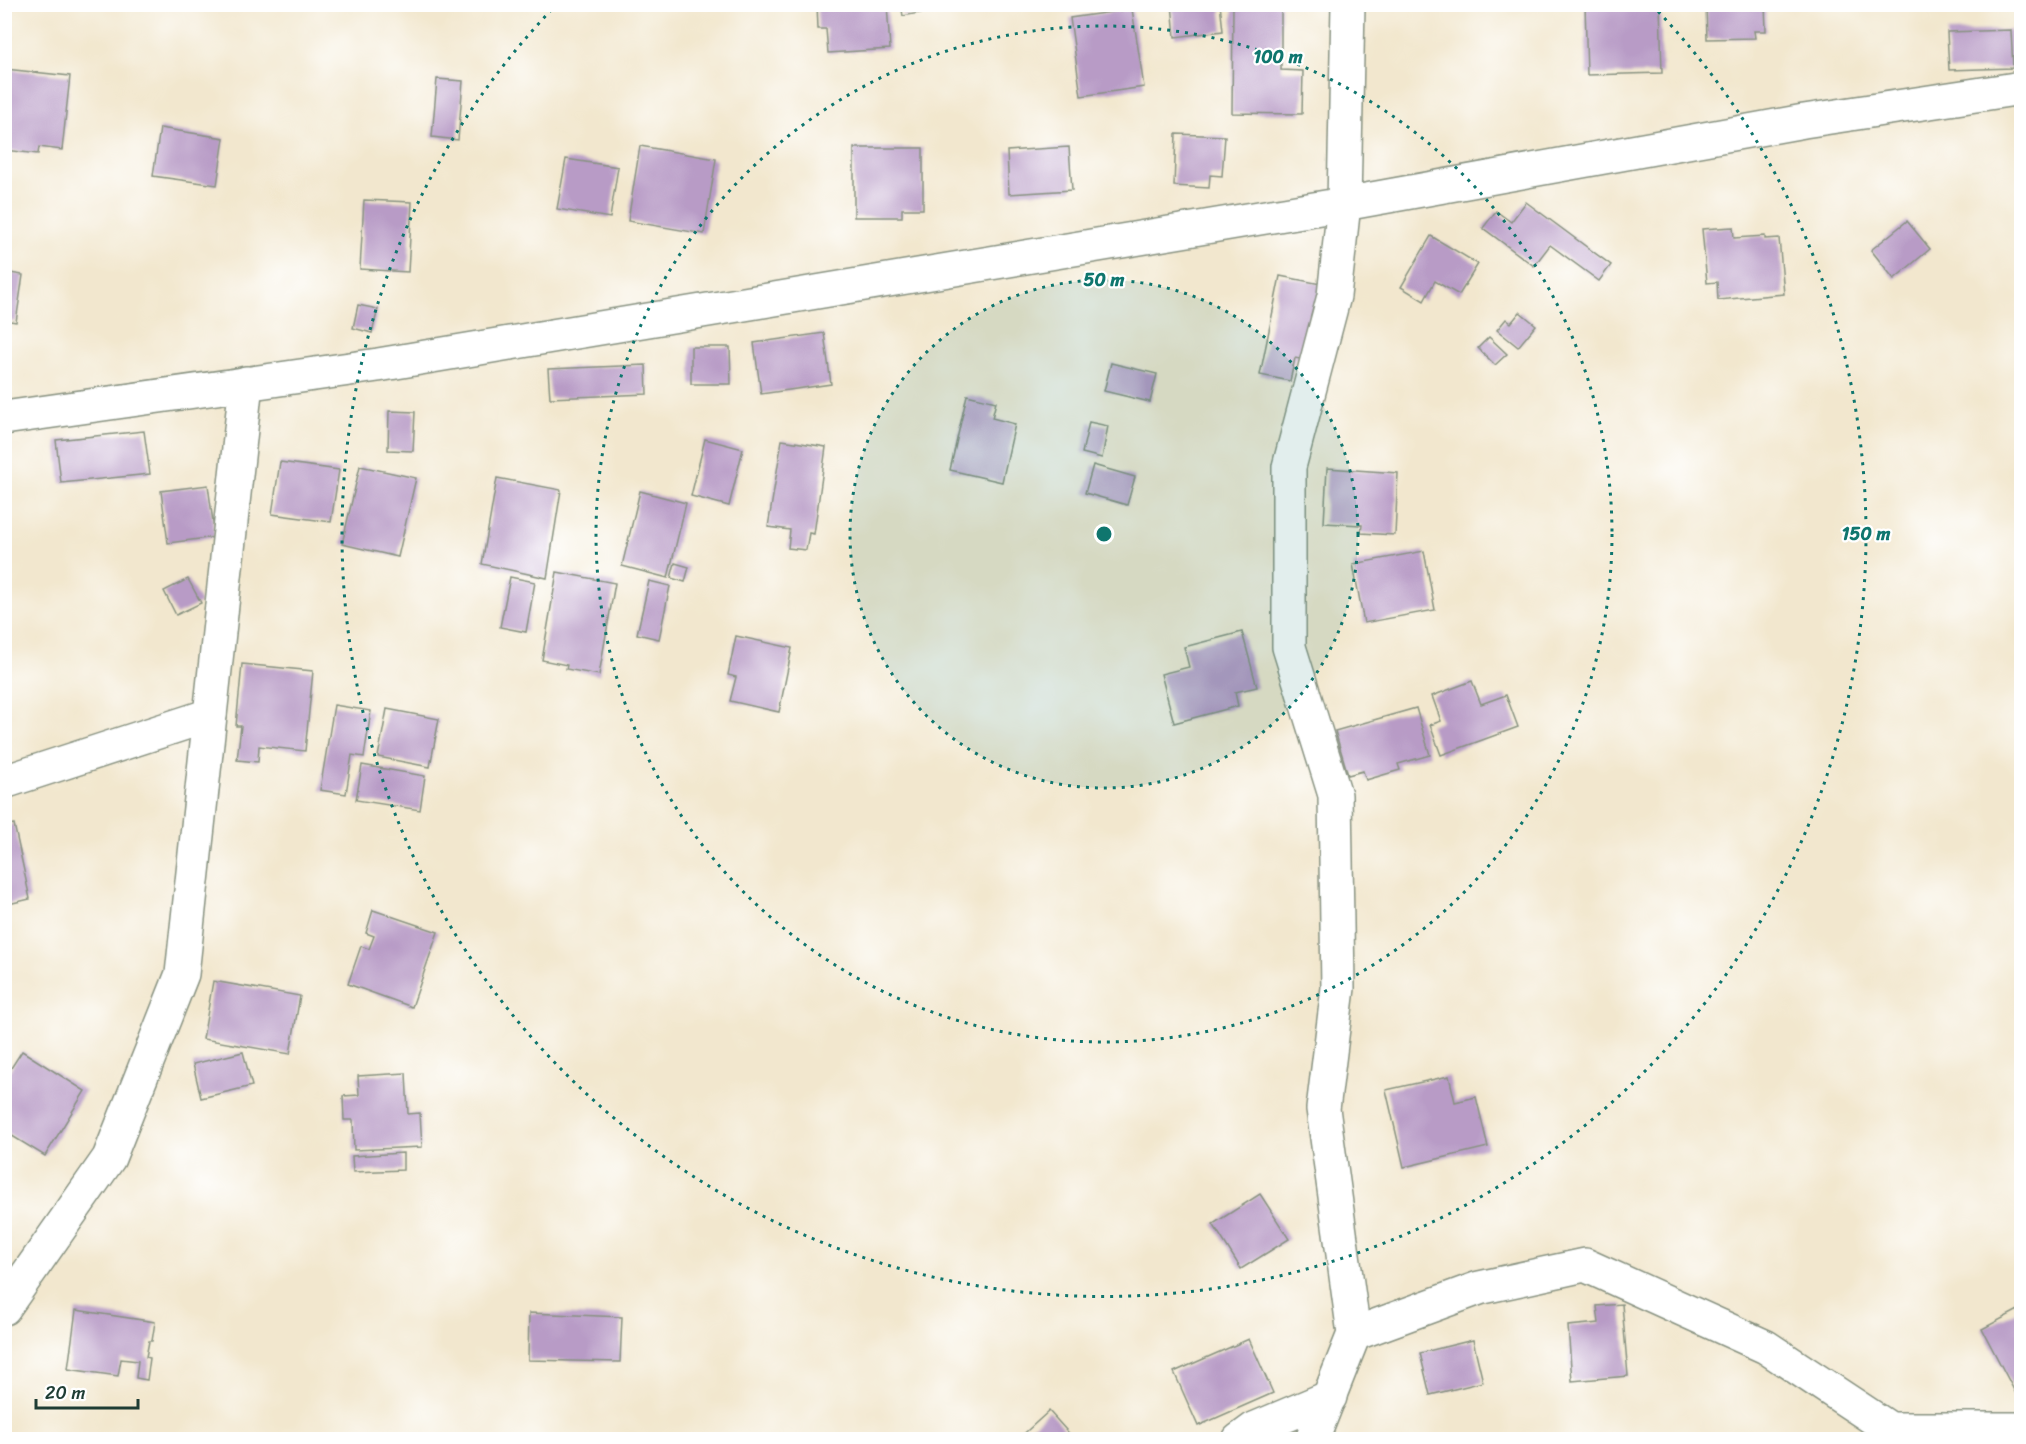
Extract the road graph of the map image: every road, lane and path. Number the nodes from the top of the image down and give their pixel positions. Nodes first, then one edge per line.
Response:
1 (1348, 4) edge
2 (2022, 88) edge
3 (1344, 204) junction
4 (246, 384) junction
5 (4, 418) edge
6 (210, 715) junction
7 (4, 782) edge
8 (4, 1308) edge
9 (1354, 1334) junction
10 (1330, 1397) junction
11 (2022, 1429) edge
12 (1239, 1440) edge
13 (1312, 1440) edge

1 - 3 street
2 - 3 street
3 - 4 street
3 - 9 street
4 - 5 street
4 - 6 street
6 - 7 street
6 - 8 street
9 - 10 street
9 - 11 street
10 - 12 street
10 - 13 street

